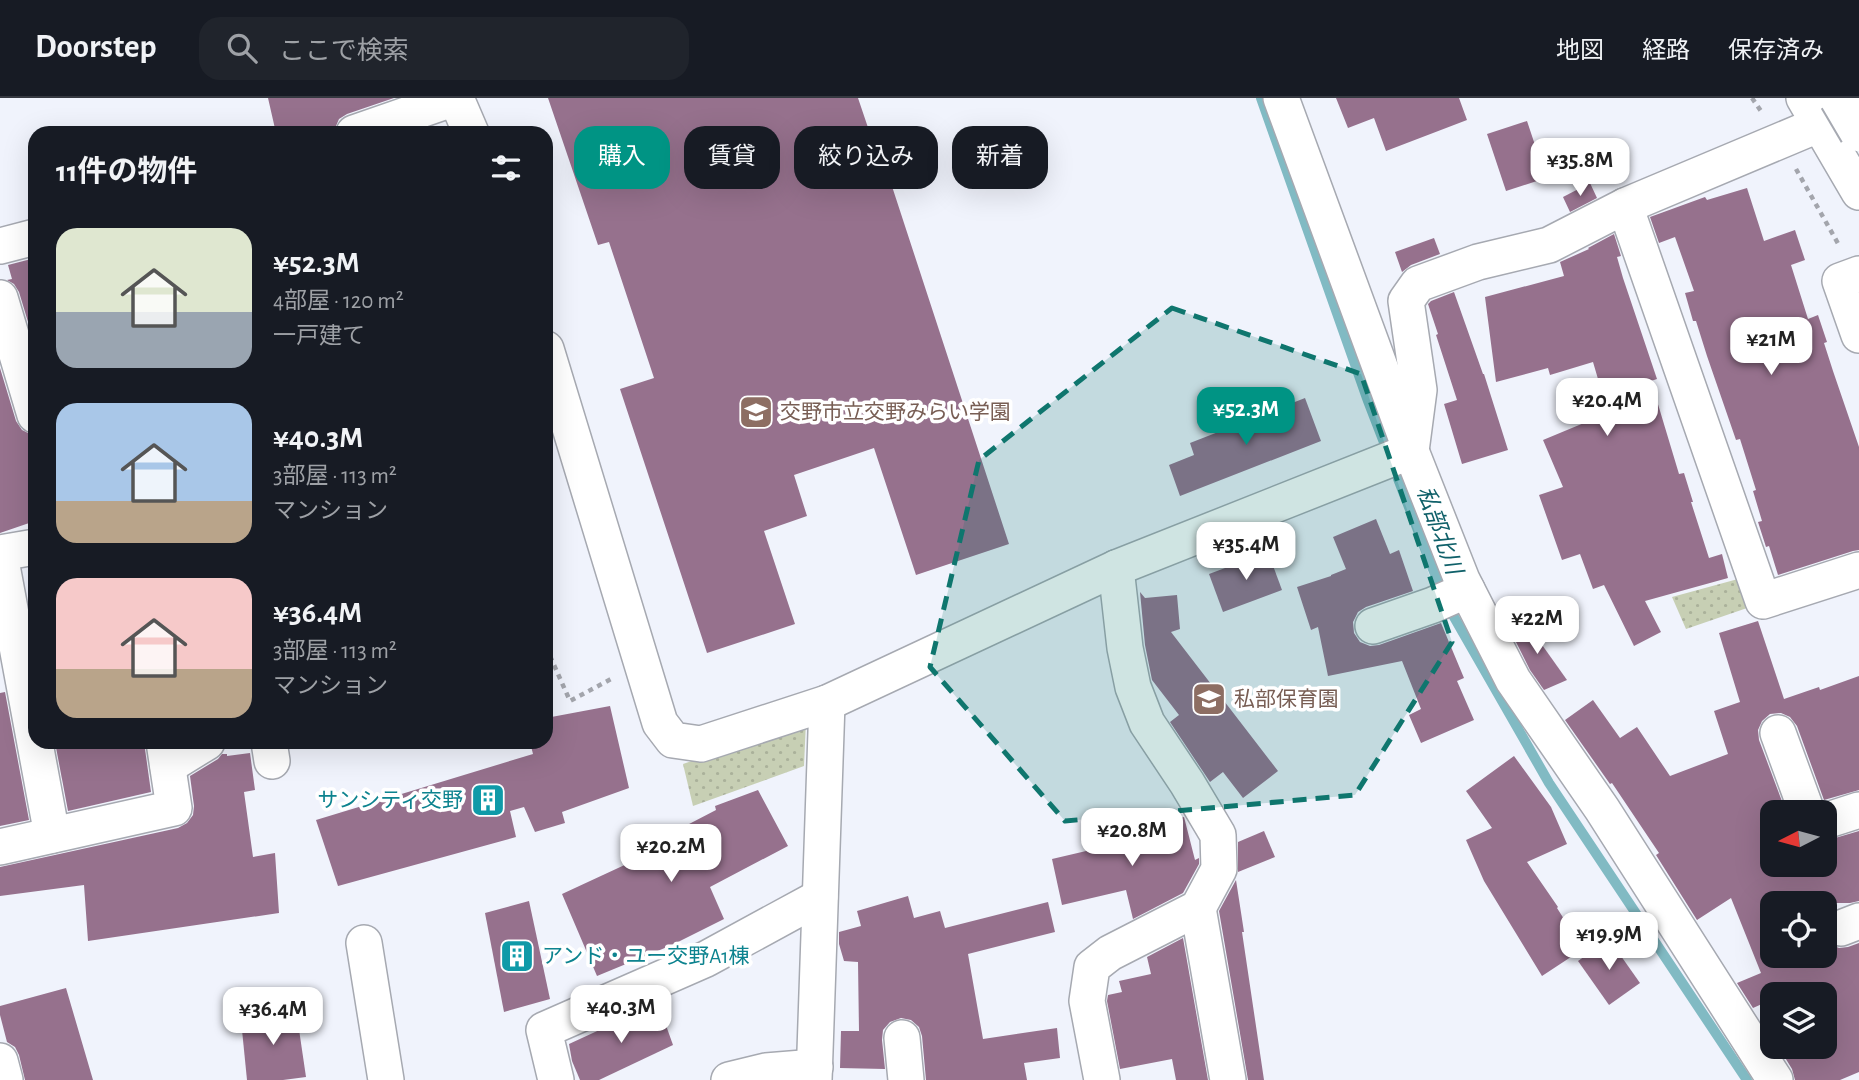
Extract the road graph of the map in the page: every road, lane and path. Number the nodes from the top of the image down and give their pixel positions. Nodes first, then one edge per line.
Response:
1 (455, 98) edge
2 (1281, 98) edge
3 (1752, 98) edge
4 (1821, 107) edge
5 (1859, 110) edge
6 (374, 126) edge
7 (468, 126) edge
8 (1859, 132) edge
9 (1780, 140) junction
10 (1859, 192) edge
11 (1625, 206) junction
12 (28, 239) edge
13 (0, 246) edge
14 (1858, 275) edge
15 (0, 298) edge
16 (1859, 335) edge
17 (553, 372) edge
18 (28, 392) edge
19 (1411, 451) junction
20 (28, 548) edge
21 (0, 554) edge
22 (1116, 568) junction
23 (1859, 570) edge
24 (1451, 597) junction
25 (1373, 626) dead end
26 (553, 663) edge
27 (642, 663) junction
28 (827, 703) junction
29 (28, 705) edge
30 (1778, 733) dead end
31 (36, 749) edge
32 (183, 749) edge
33 (166, 754) edge
34 (1803, 800) edge
35 (1859, 810) edge
36 (1838, 817) edge
37 (52, 835) junction
38 (0, 847) edge
39 (820, 897) junction
40 (1198, 908) junction
41 (364, 943) dead end
42 (901, 1038) dead end
43 (0, 1061) edge
44 (814, 1073) edge
45 (5, 1080) edge
46 (386, 1080) edge
47 (556, 1080) edge
48 (729, 1080) edge
49 (906, 1080) edge
50 (1102, 1080) edge
51 (1228, 1080) edge
52 (1775, 1080) edge

1 - 6 street
1 - 7 street
2 - 19 street
3 - 9 path
4 - 5 street
4 - 8 highway, bridge
4 - 9 street
4 - 10 street
9 - 11 street
9 - 14 path
11 - 19 street
11 - 23 street
12 - 13 street
14 - 16 street
15 - 18 street
17 - 27 street
19 - 22 street
19 - 24 street
20 - 21 street
21 - 29 street
22 - 28 street
22 - 40 street
24 - 25 street
24 - 52 street
26 - 27 path
27 - 28 street
28 - 39 street
30 - 34 street
31 - 37 street
32 - 33 street
33 - 37 street
35 - 36 street
37 - 38 street
39 - 44 street
39 - 47 street
40 - 50 street
40 - 51 street
41 - 46 street
42 - 49 street
43 - 45 street
44 - 48 street

